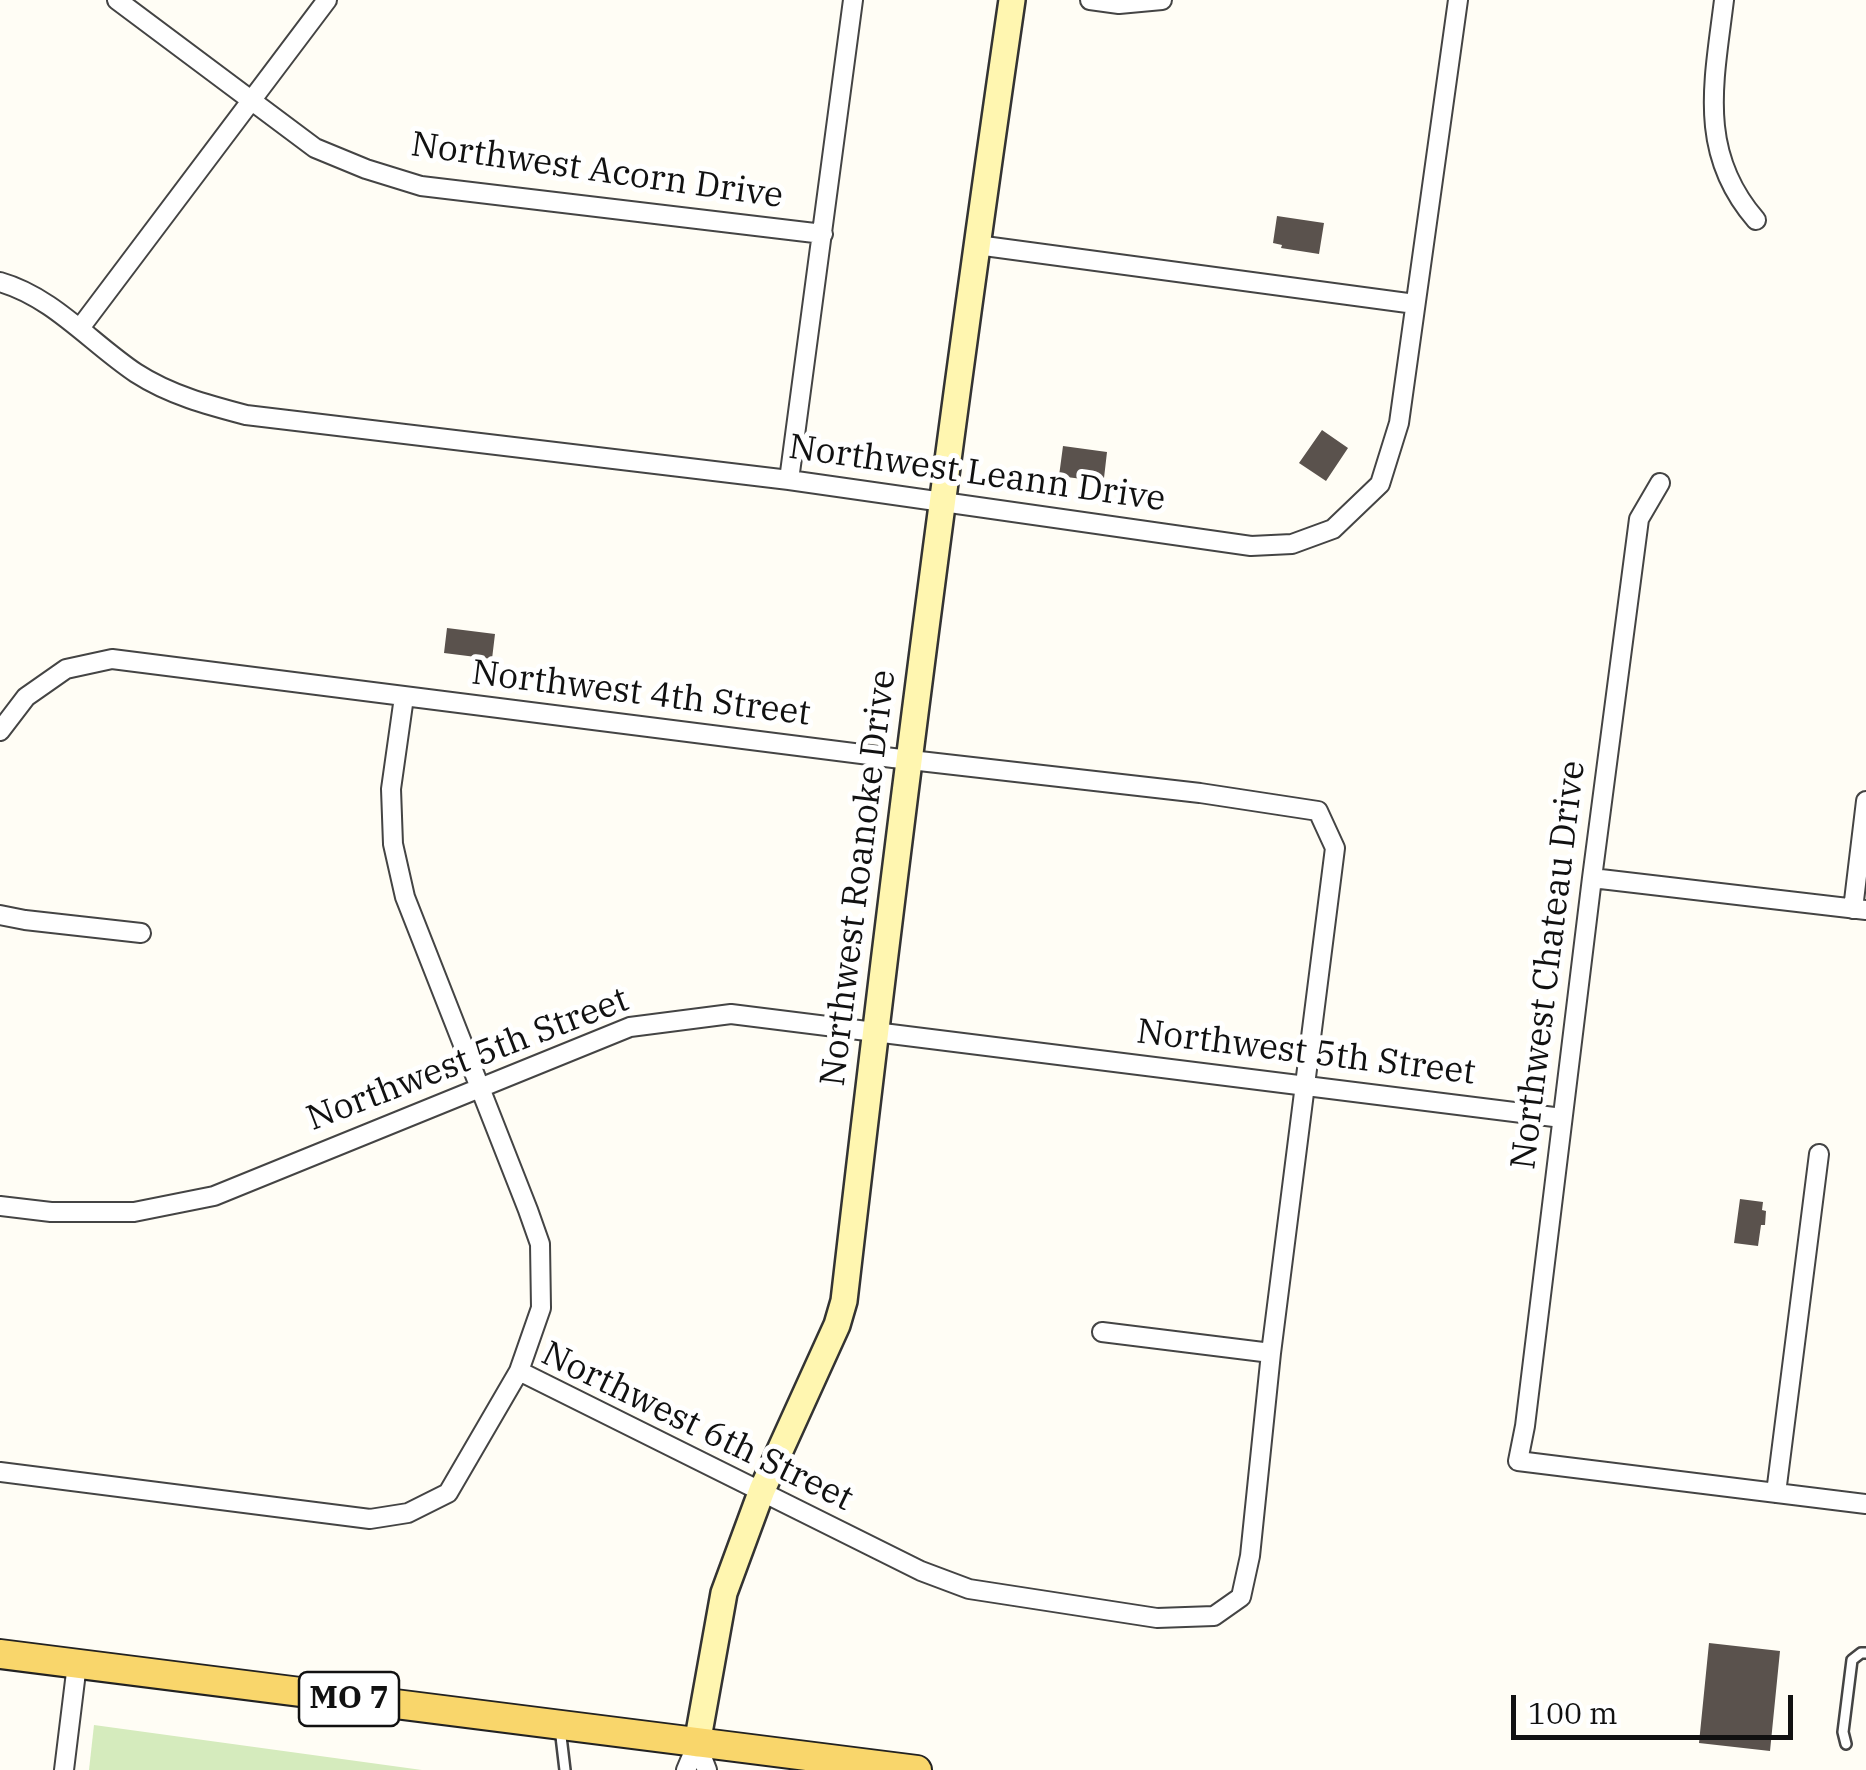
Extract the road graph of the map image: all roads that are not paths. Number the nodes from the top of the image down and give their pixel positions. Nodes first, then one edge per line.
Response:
1 (117, 0) edge
2 (327, 0) edge
3 (853, 0) edge
4 (1012, 0) edge
5 (1090, 0) edge
6 (1162, 0) edge
7 (1458, 0) edge
8 (1724, 0) edge
9 (250, 99) junction
10 (1756, 220) dead end
11 (823, 234) junction
12 (976, 245) junction
13 (0, 282) edge
14 (1415, 304) junction
15 (80, 328) junction
16 (789, 480) junction
17 (1660, 483) dead end
18 (942, 501) junction
19 (404, 697) junction
20 (0, 731) edge
21 (908, 760) junction
22 (1866, 800) edge
23 (1592, 878) junction
24 (1859, 910) edge
25 (0, 915) edge
26 (141, 932) dead end
27 (875, 1032) junction
28 (1304, 1085) junction
29 (480, 1087) junction
30 (1562, 1118) junction
31 (1819, 1154) dead end
32 (0, 1206) edge
33 (1102, 1332) dead end
34 (1271, 1353) junction
35 (519, 1370) junction
36 (0, 1472) edge
37 (762, 1490) junction
38 (1776, 1493) junction
39 (1866, 1504) edge
40 (1866, 1653) edge
41 (0, 1654) edge
42 (77, 1664) junction
43 (560, 1726) junction
44 (1846, 1744) dead end
45 (702, 1757) edge
46 (824, 1764) edge
47 (64, 1770) edge
48 (564, 1770) edge
49 (686, 1770) edge
50 (917, 1770) edge

1 - 9 street, Northwest Acorn Drive
2 - 9 street
3 - 11 street
4 - 12 street, Northwest Roanoke Drive
5 - 6 street
7 - 14 street, Northwest Leann Drive
8 - 10 street
9 - 11 street, Northwest Acorn Drive
9 - 15 street
11 - 16 street
12 - 14 street
12 - 18 street, Northwest Roanoke Drive
13 - 15 street, Northwest Leann Drive
14 - 18 street, Northwest Leann Drive
15 - 16 street, Northwest Leann Drive
16 - 18 street, Northwest Leann Drive
17 - 23 street, Northwest Chateau Drive
18 - 21 street, Northwest Roanoke Drive
19 - 20 street, Northwest 4th Street
19 - 21 street, Northwest 4th Street
19 - 29 street
21 - 27 street, Northwest Roanoke Drive
21 - 28 street, Northwest 4th Street
22 - 24 street
23 - 24 street
23 - 30 street, Northwest Chateau Drive
25 - 26 street
27 - 28 street, Northwest 5th Street
27 - 29 street, Northwest 5th Street
27 - 37 street, Northwest Roanoke Drive
28 - 30 street, Northwest 5th Street
28 - 34 street
29 - 32 street, Northwest 5th Street
29 - 35 street
30 - 38 street, Northwest Chateau Drive
31 - 38 street
33 - 34 street
34 - 37 street, Northwest 6th Street
35 - 36 street, Northwest 6th Street
35 - 37 street, Northwest 6th Street
37 - 45 street, Northwest Roanoke Drive
38 - 39 street
40 - 44 lane
41 - 42 main road, MO 7
42 - 43 main road, MO 7
42 - 47 street
43 - 45 main road, MO 7
43 - 48 lane
45 - 46 main road, MO 7
45 - 49 street
46 - 50 main road, MO 7

